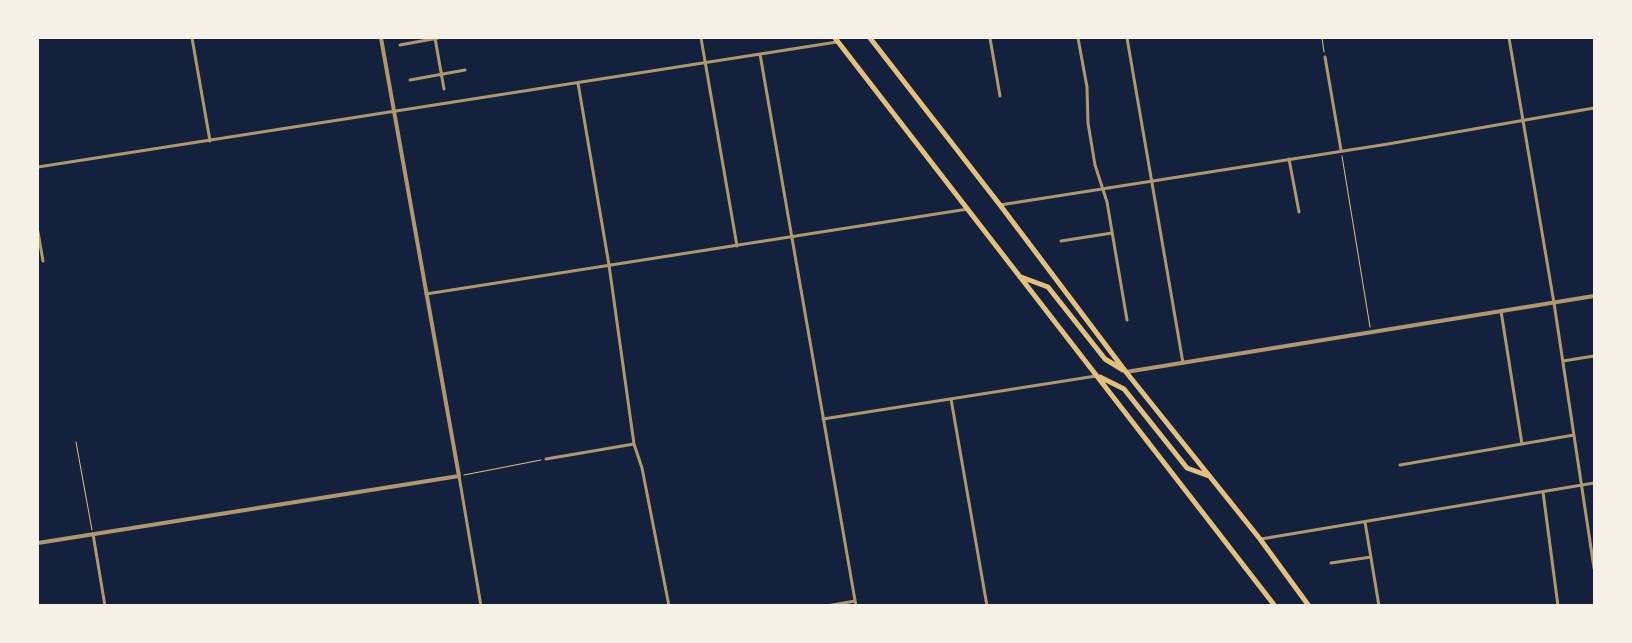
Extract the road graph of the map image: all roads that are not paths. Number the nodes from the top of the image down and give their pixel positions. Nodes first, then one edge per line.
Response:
1 (192, 38) edge
2 (381, 38) edge
3 (436, 38) edge
4 (700, 38) edge
5 (870, 38) edge
6 (990, 38) edge
7 (1078, 38) edge
8 (1127, 38) edge
9 (1509, 38) edge
10 (836, 40) edge
11 (400, 45) dead end
12 (760, 54) junction
13 (1325, 58) road end
14 (704, 63) junction
15 (465, 70) dead end
16 (441, 74) junction
17 (410, 80) dead end
18 (578, 83) junction
19 (444, 88) dead end
20 (1000, 96) dead end
21 (1594, 108) edge
22 (394, 112) junction
23 (1522, 119) junction
24 (210, 141) junction
25 (1341, 150) junction
26 (1289, 159) junction
27 (38, 167) edge
28 (1151, 181) junction
29 (1103, 188) junction
30 (1000, 204) junction
31 (968, 209) junction
32 (1299, 212) dead end
33 (38, 232) edge
34 (1112, 233) junction
35 (792, 236) junction
36 (1061, 242) dead end
37 (736, 246) junction
38 (43, 261) dead end
39 (609, 265) junction
40 (1020, 277) junction
41 (426, 294) junction
42 (1594, 296) edge
43 (1554, 303) junction
44 (1501, 311) junction
45 (1127, 320) dead end
46 (1594, 356) edge
47 (1563, 361) junction
48 (1182, 363) junction
49 (1126, 372) junction
50 (1097, 376) junction
51 (951, 399) junction
52 (823, 419) junction
53 (1574, 435) junction
54 (634, 444) junction
55 (1522, 444) junction
56 (546, 459) road end
57 (1400, 464) dead end
58 (459, 476) junction
59 (1210, 476) junction
60 (1594, 483) edge
61 (1581, 485) junction
62 (1543, 492) junction
63 (1364, 522) junction
64 (93, 534) junction
65 (1260, 539) junction
66 (38, 543) edge
67 (1371, 557) junction
68 (1331, 563) dead end
69 (1594, 568) edge
70 (855, 603) edge
71 (105, 606) edge
72 (481, 606) edge
73 (669, 606) edge
74 (827, 606) edge
75 (987, 606) edge
76 (1275, 606) edge
77 (1309, 606) edge
78 (1379, 606) edge
79 (1558, 606) edge

1 - 24 street
2 - 22 street
3 - 11 street
3 - 16 street
4 - 14 street
5 - 30 highway
6 - 20 street
7 - 29 street
8 - 28 street
9 - 23 street
10 - 12 street
10 - 31 highway
12 - 14 street
12 - 35 street
13 - 25 street
14 - 18 street
14 - 37 street
15 - 16 street
16 - 17 street
16 - 19 street
18 - 22 street
18 - 39 street
21 - 23 street
22 - 24 street
22 - 41 street
23 - 25 street
23 - 43 street
24 - 27 street
25 - 26 street
26 - 28 street
26 - 32 street
28 - 29 street
28 - 48 street
29 - 30 street
29 - 34 street
30 - 49 highway
31 - 35 street
31 - 40 highway
33 - 38 street
34 - 36 street
34 - 45 street
35 - 37 street
35 - 52 street
37 - 39 street
39 - 41 street
39 - 54 street
40 - 49 highway
40 - 50 highway
41 - 58 street
42 - 43 street
43 - 44 street
43 - 47 street
44 - 48 street
44 - 55 street
46 - 47 street
47 - 53 street
48 - 49 street
49 - 59 highway
50 - 51 street
50 - 59 highway
50 - 76 highway
51 - 52 street
51 - 75 street
52 - 70 street
53 - 55 street
53 - 61 street
54 - 56 street
54 - 73 street
55 - 57 street
58 - 64 street
58 - 72 street
59 - 65 highway
60 - 61 street
61 - 62 street
61 - 69 street
62 - 63 street
62 - 79 street
63 - 65 street
63 - 67 street
64 - 66 street
64 - 71 street
65 - 77 highway
67 - 68 street
67 - 78 street
70 - 74 street

